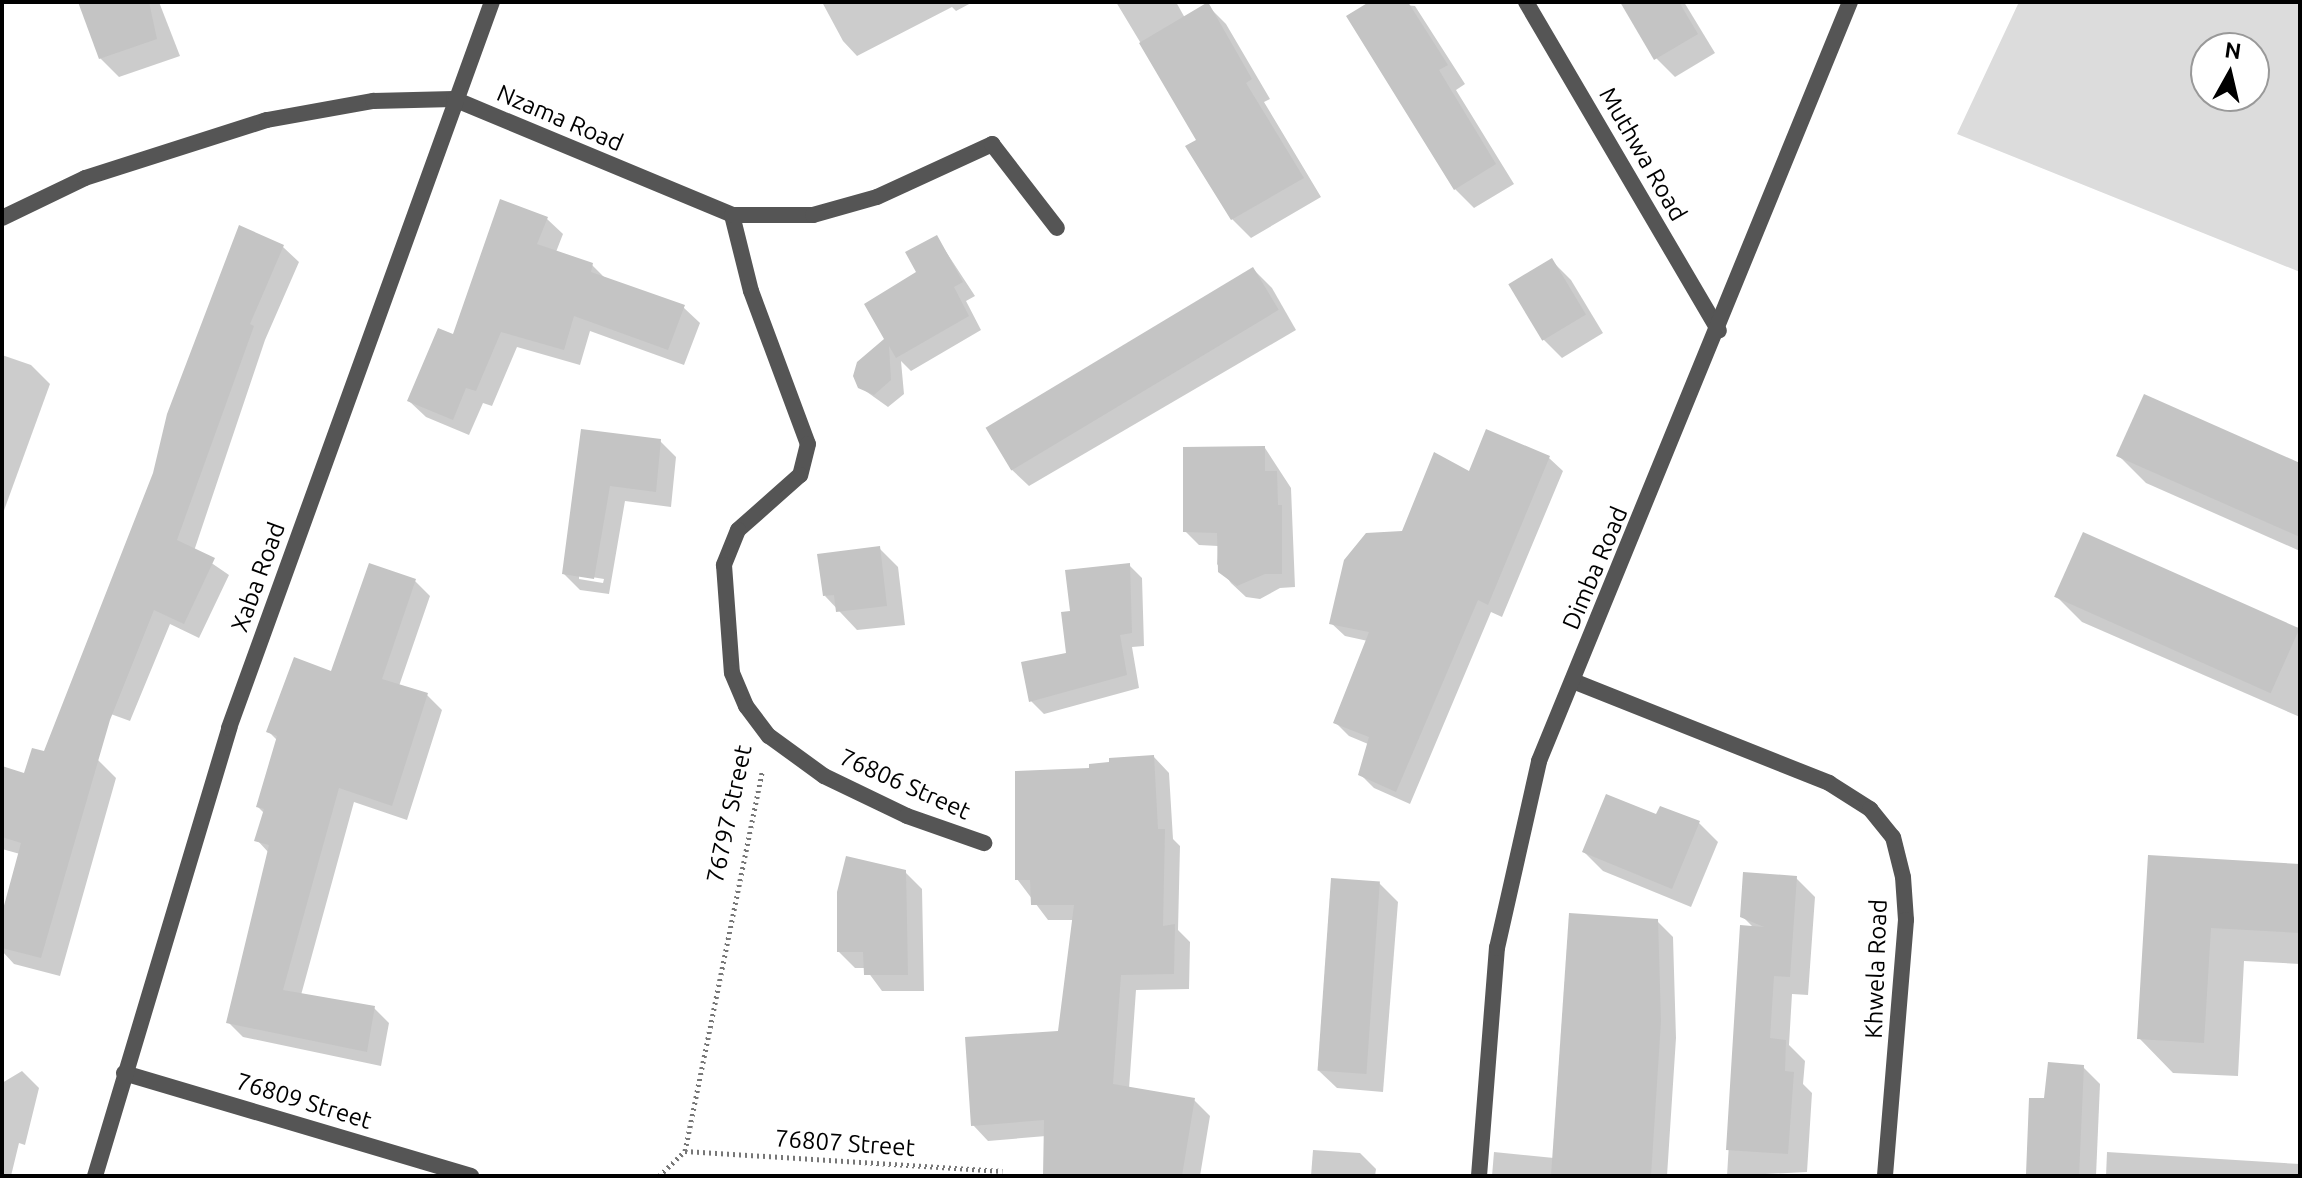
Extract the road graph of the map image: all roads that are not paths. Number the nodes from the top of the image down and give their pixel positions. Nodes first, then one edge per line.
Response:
1 (492, 2) edge
2 (1526, 2) edge
3 (1850, 2) edge
4 (454, 99) junction
5 (732, 215) junction
6 (2, 218) edge
7 (1057, 228) dead end
8 (1719, 331) junction
9 (1573, 681) junction
10 (769, 736) joint
11 (984, 843) dead end
12 (124, 1073) junction
13 (95, 1176) edge
14 (471, 1176) edge
15 (1479, 1176) edge
16 (1885, 1176) edge

1 - 4 street, Xaba Road
2 - 8 street, Muthwa Road
3 - 8 street, Dimba Road
4 - 5 street, Nzama Road
4 - 6 street, Nzama Road
4 - 12 street, Xaba Road
5 - 7 street, Nzama Road
5 - 10 street, 76797 Street
8 - 9 street, Dimba Road
9 - 15 street, Dimba Road
9 - 16 street, Khwela Road
10 - 11 street, 76806 Street
12 - 13 street, Xaba Road
12 - 14 street, 76809 Street

